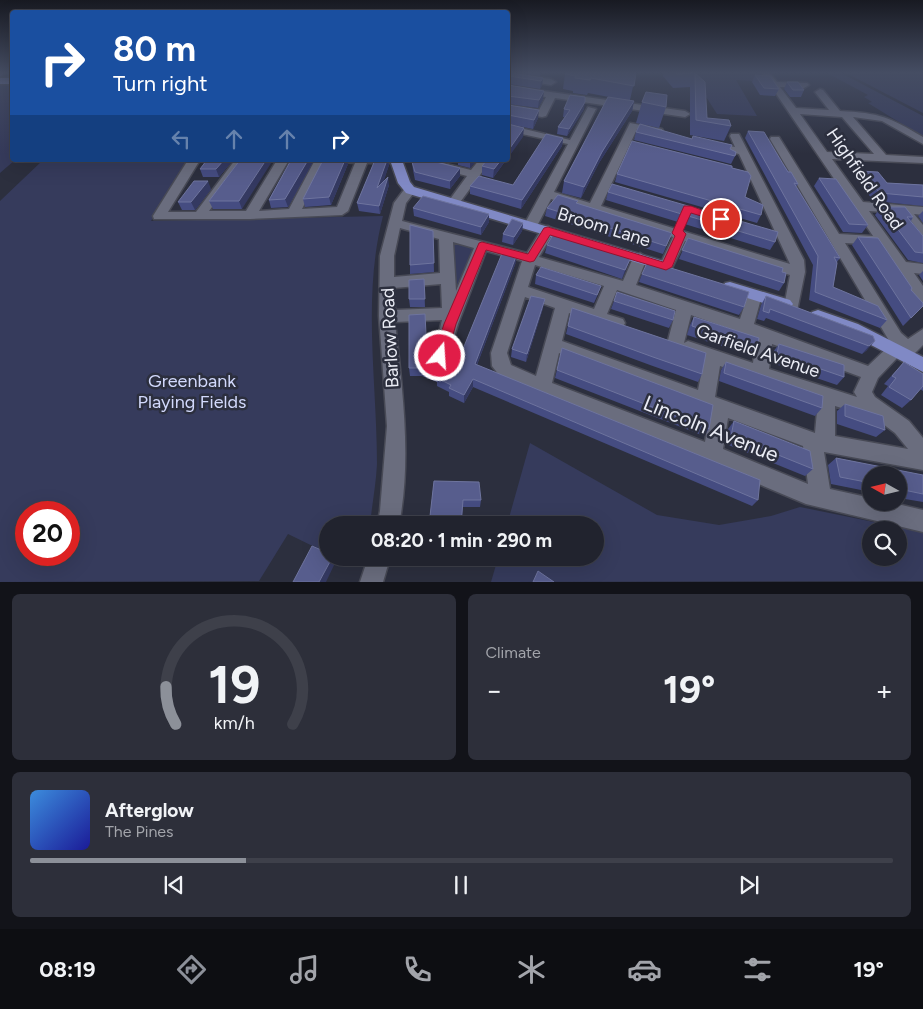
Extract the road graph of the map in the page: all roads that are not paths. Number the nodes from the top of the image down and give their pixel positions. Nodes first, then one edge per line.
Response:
1 (547, 100) edge
2 (586, 100) edge
3 (785, 100) edge
4 (828, 100) edge
5 (510, 108) edge
6 (591, 109) dead end
7 (793, 111) junction
8 (684, 114) dead end
9 (841, 114) junction
10 (510, 129) edge
11 (670, 134) edge
12 (735, 136) dead end
13 (775, 139) dead end
14 (923, 141) edge
15 (574, 143) junction
16 (707, 144) edge
17 (743, 152) junction
18 (823, 155) junction
19 (883, 158) junction
20 (923, 160) edge
21 (193, 162) edge
22 (240, 162) edge
23 (283, 162) edge
24 (320, 162) edge
25 (362, 162) edge
26 (397, 162) edge
27 (485, 162) edge
28 (445, 163) edge
29 (736, 171) edge
30 (475, 175) junction
31 (754, 176) junction
32 (801, 180) junction
33 (179, 183) junction
34 (224, 183) junction
35 (843, 183) junction
36 (410, 190) junction
37 (548, 194) junction
38 (454, 202) junction
39 (860, 206) junction
40 (594, 207) junction
41 (904, 210) junction
42 (923, 211) edge
43 (293, 213) junction
44 (250, 214) junction
45 (199, 216) junction
46 (396, 223) junction
47 (530, 225) junction
48 (680, 229) junction
49 (548, 230) junction
50 (766, 232) edge
51 (923, 234) edge
52 (446, 236) junction
53 (785, 237) junction
54 (835, 238) junction
55 (884, 241) junction
56 (482, 245) junction
57 (530, 258) junction
58 (640, 258) junction
59 (666, 267) junction
60 (902, 267) junction
61 (923, 268) edge
62 (684, 272) edge
63 (798, 272) junction
64 (448, 278) junction
65 (387, 283) junction
66 (719, 283) edge
67 (612, 284) junction
68 (627, 289) junction
69 (521, 290) junction
70 (754, 294) junction
71 (923, 297) edge
72 (564, 304) junction
73 (685, 306) junction
74 (792, 307) junction
75 (387, 316) junction
76 (598, 317) junction
77 (450, 319) junction
78 (746, 326) junction
79 (632, 329) edge
80 (765, 333) junction
81 (923, 335) edge
82 (658, 338) edge
83 (553, 344) junction
84 (675, 344) junction
85 (902, 350) junction
86 (440, 356) dead end
87 (713, 357) junction
88 (923, 365) edge
89 (760, 372) junction
90 (871, 374) junction
91 (542, 387) junction
92 (828, 397) junction
93 (712, 403) junction
94 (869, 403) junction
95 (916, 434) edge
96 (819, 442) junction
97 (923, 452) edge
98 (713, 454) junction
99 (923, 461) edge
100 (820, 498) junction
101 (390, 516) edge
102 (923, 521) edge
103 (376, 566) edge
104 (371, 582) edge

1 - 5 street
2 - 8 street
3 - 7 street, Highfield Road
4 - 9 street
6 - 15 street
7 - 9 street
7 - 18 street, Highfield Road
9 - 14 street
9 - 19 street
10 - 15 street
11 - 40 street
12 - 17 street
13 - 32 street
15 - 37 street
16 - 17 street
17 - 31 street
18 - 19 street
18 - 35 street, Highfield Road
19 - 20 street
21 - 33 street
22 - 34 street
23 - 44 street
24 - 43 street
25 - 43 street
26 - 36 main road
27 - 30 street
28 - 30 street
29 - 31 street
30 - 38 street
31 - 53 street
32 - 35 street
32 - 54 street
33 - 34 street
33 - 45 street
34 - 45 street
35 - 39 street, Highfield Road
36 - 38 main road, Broom Lane
36 - 46 street, Barlow Road
37 - 40 street
37 - 47 street
38 - 47 main road, Broom Lane
39 - 41 street
39 - 55 street, Highfield Road
40 - 48 street
41 - 42 street
41 - 51 street
43 - 44 street
44 - 45 street
46 - 52 street
46 - 65 street, Barlow Road
47 - 49 main road, Broom Lane
48 - 59 street
48 - 63 street
49 - 57 street
49 - 58 main road, Broom Lane
50 - 53 street
52 - 56 street
52 - 64 street
53 - 63 street
54 - 55 street
54 - 85 street
55 - 60 street, Highfield Road
56 - 57 street
56 - 77 street
57 - 67 street
57 - 69 street
58 - 59 main road, Broom Lane
58 - 68 street
59 - 62 main road, Broom Lane
60 - 61 street
60 - 71 street, Highfield Road
63 - 74 street
64 - 65 street
64 - 77 street
65 - 75 street, Barlow Road
66 - 70 main road
67 - 68 street
67 - 76 street
68 - 73 street
69 - 72 street
69 - 91 street, Lincoln Avenue
70 - 74 main road
70 - 78 street
72 - 76 street
72 - 83 street
73 - 78 street
73 - 84 street
74 - 85 main road
75 - 77 street
75 - 101 street, Barlow Road
76 - 79 street
77 - 86 street
78 - 80 street
80 - 89 street
80 - 90 street
81 - 85 street
82 - 84 street, Garfield Avenue
83 - 91 street
83 - 93 street
84 - 87 street, Garfield Avenue
85 - 88 main road
85 - 90 street
87 - 89 street, Garfield Avenue
87 - 93 street
89 - 92 street, Garfield Avenue
90 - 94 street
91 - 98 street, Lincoln Avenue
92 - 94 street, Garfield Avenue
92 - 96 street
93 - 96 street
93 - 98 street
94 - 95 street
95 - 97 street
96 - 99 street
96 - 100 street
98 - 100 street, Lincoln Avenue
100 - 102 street, Lincoln Avenue
103 - 104 street

